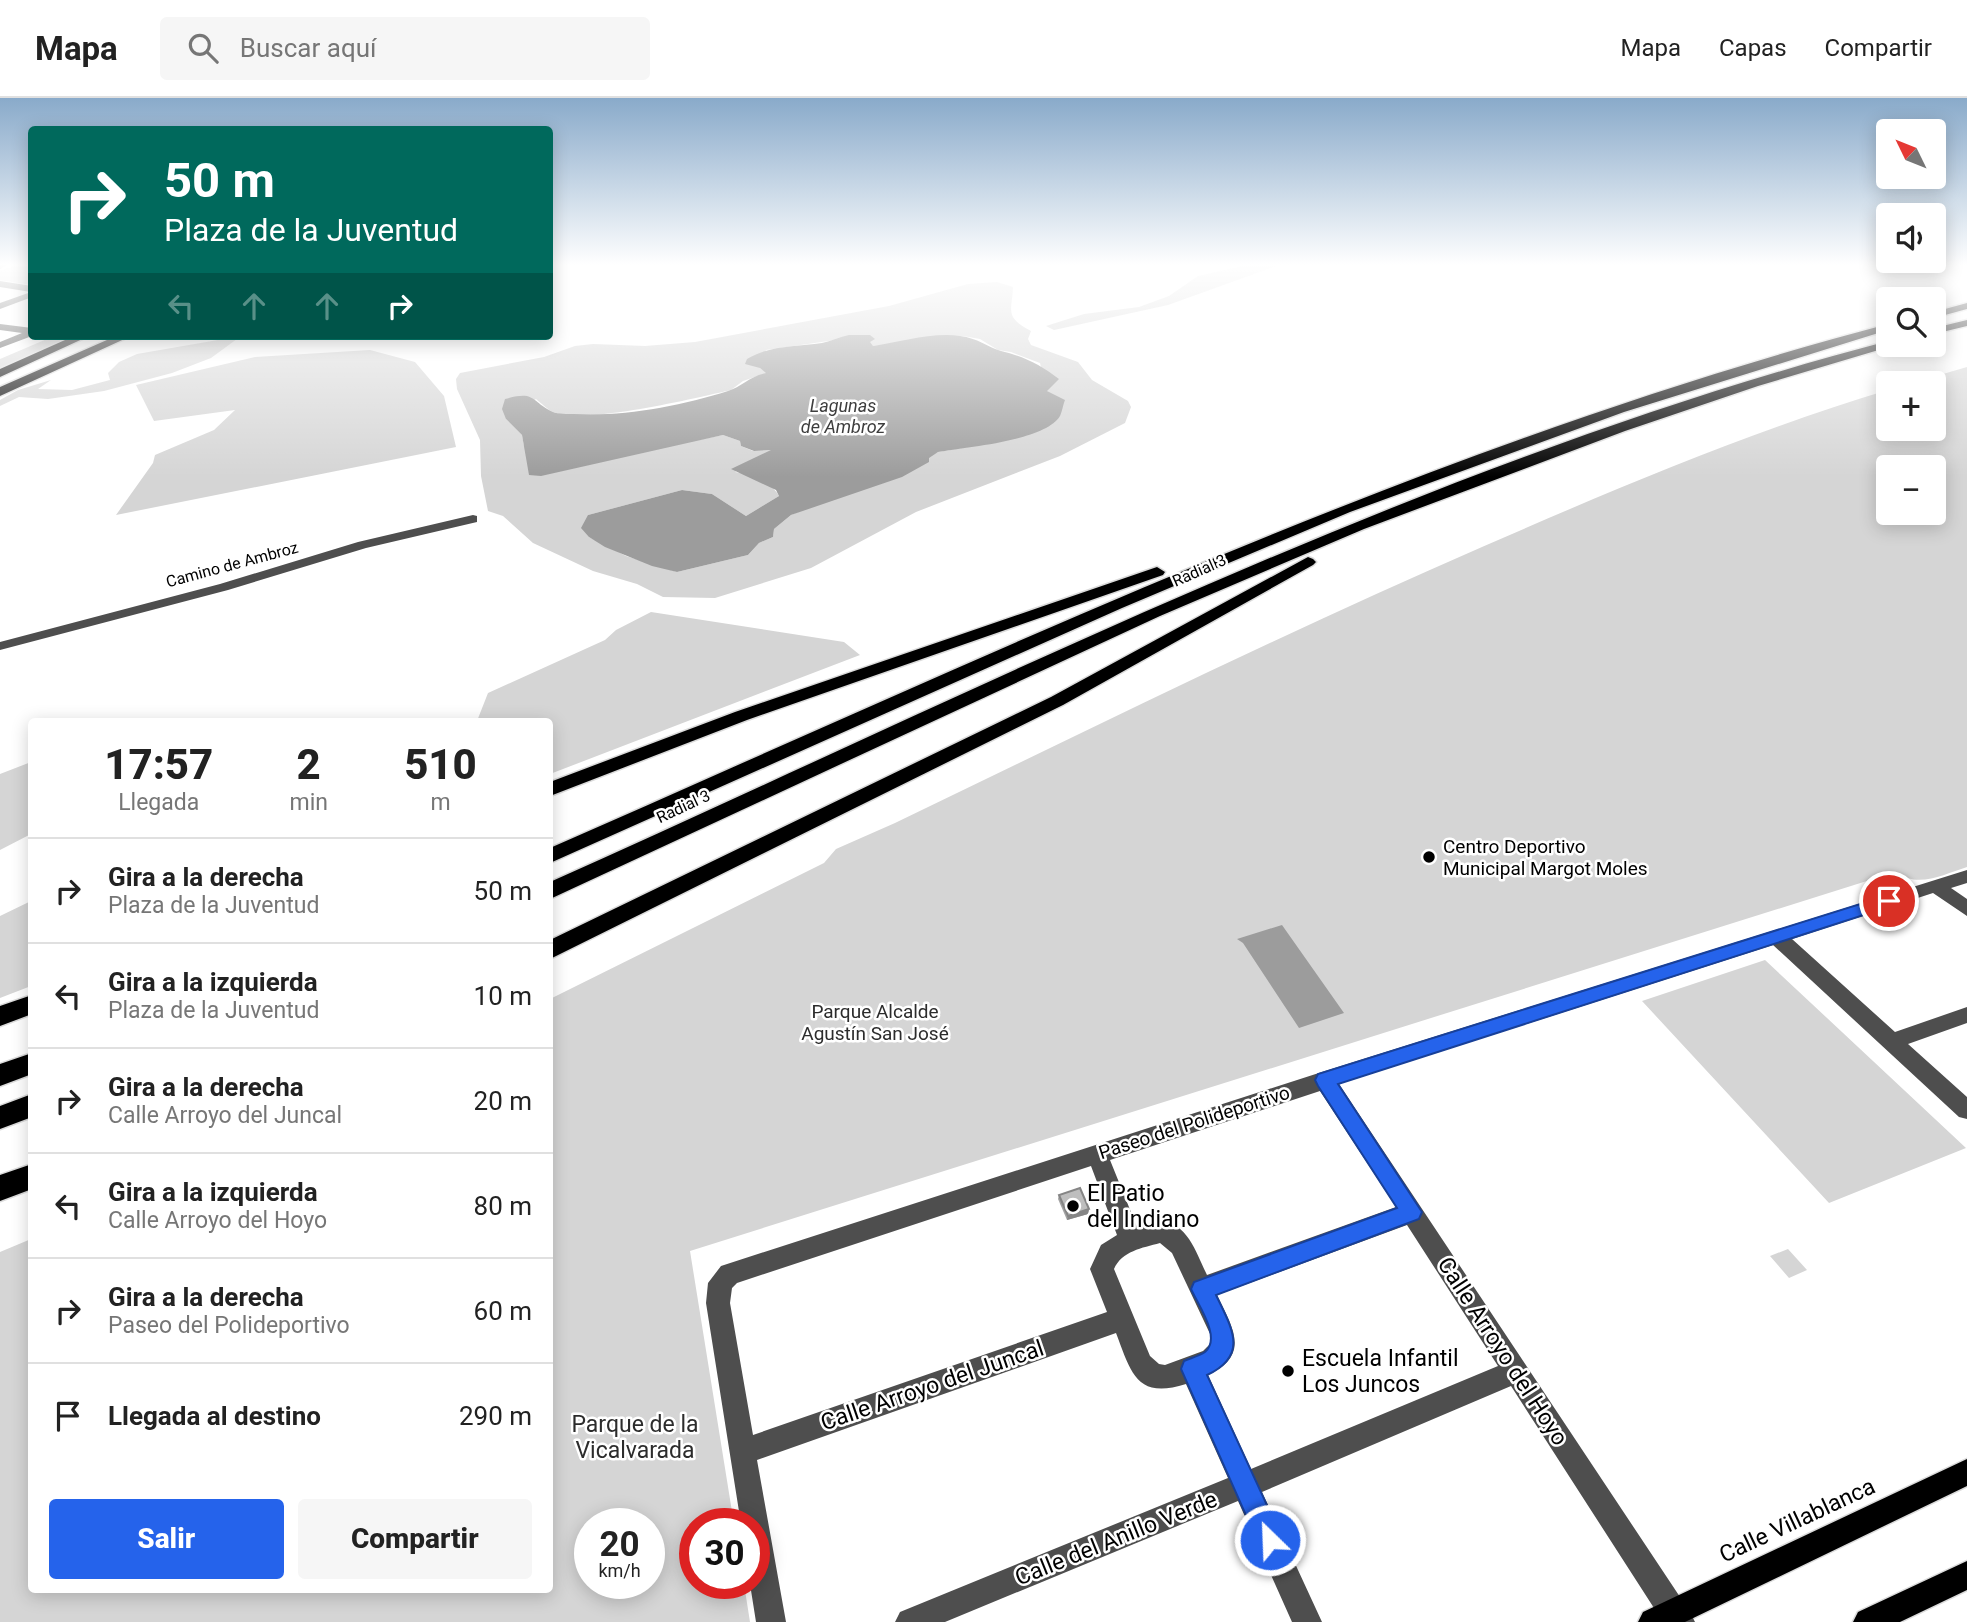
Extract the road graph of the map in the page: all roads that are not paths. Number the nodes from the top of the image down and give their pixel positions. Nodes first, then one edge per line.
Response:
1 (24, 335) edge
2 (1860, 335) edge
3 (85, 340) edge
4 (87, 340) edge
5 (116, 340) edge
6 (0, 345) edge
7 (1876, 348) edge
8 (0, 373) edge
9 (1711, 379) junction
10 (0, 380) edge
11 (0, 393) edge
12 (1638, 423) junction
13 (473, 519) dead end
14 (0, 646) edge
15 (553, 788) edge
16 (553, 855) edge
17 (1967, 876) edge
18 (1936, 886) junction
19 (553, 890) edge
20 (1967, 909) edge
21 (1776, 936) junction
22 (553, 949) edge
23 (28, 1005) edge
24 (1967, 1015) edge
25 (0, 1016) edge
26 (1892, 1041) junction
27 (28, 1064) edge
28 (0, 1075) edge
29 (1325, 1080) junction
30 (28, 1107) edge
31 (1967, 1110) edge
32 (0, 1118) edge
33 (1097, 1154) junction
34 (28, 1178) edge
35 (0, 1188) edge
36 (1412, 1212) junction
37 (1131, 1240) junction
38 (1202, 1289) junction
39 (1121, 1319) junction
40 (1192, 1369) junction
41 (1516, 1371) junction
42 (743, 1452) junction
43 (1967, 1472) edge
44 (1245, 1485) junction
45 (1967, 1575) edge
46 (1669, 1619) edge
47 (771, 1622) edge
48 (910, 1622) edge
49 (1307, 1622) edge
50 (1868, 1622) edge

1 - 6 street
2 - 9 highway, Radial 3
3 - 8 highway
4 - 10 highway
5 - 11 highway
7 - 12 highway, Radial 3
9 - 15 highway
9 - 16 highway, Radial 3
12 - 19 highway, Radial 3
12 - 22 highway
13 - 14 street, Camino de Ambroz
17 - 18 street, Paseo del Polideportivo
18 - 20 street
18 - 21 street, Paseo del Polideportivo
21 - 26 street
21 - 29 street, Paseo del Polideportivo
23 - 25 highway
24 - 26 street
26 - 31 street
27 - 28 highway
29 - 33 street, Paseo del Polideportivo
29 - 36 street, Calle Arroyo del Hoyo
30 - 32 highway
33 - 37 street
33 - 42 street, Paseo del Polideportivo
34 - 35 highway
36 - 38 street
36 - 41 street, Calle Arroyo del Hoyo
37 - 38 street
37 - 39 street
38 - 40 street
39 - 40 street
39 - 42 street, Calle Arroyo del Juncal
40 - 44 street
41 - 44 street, Calle del Anillo Verde
41 - 46 street, Calle Arroyo del Hoyo
42 - 47 street
43 - 46 main road, Calle Villablanca
44 - 48 street, Calle del Anillo Verde
44 - 49 street
45 - 50 main road

